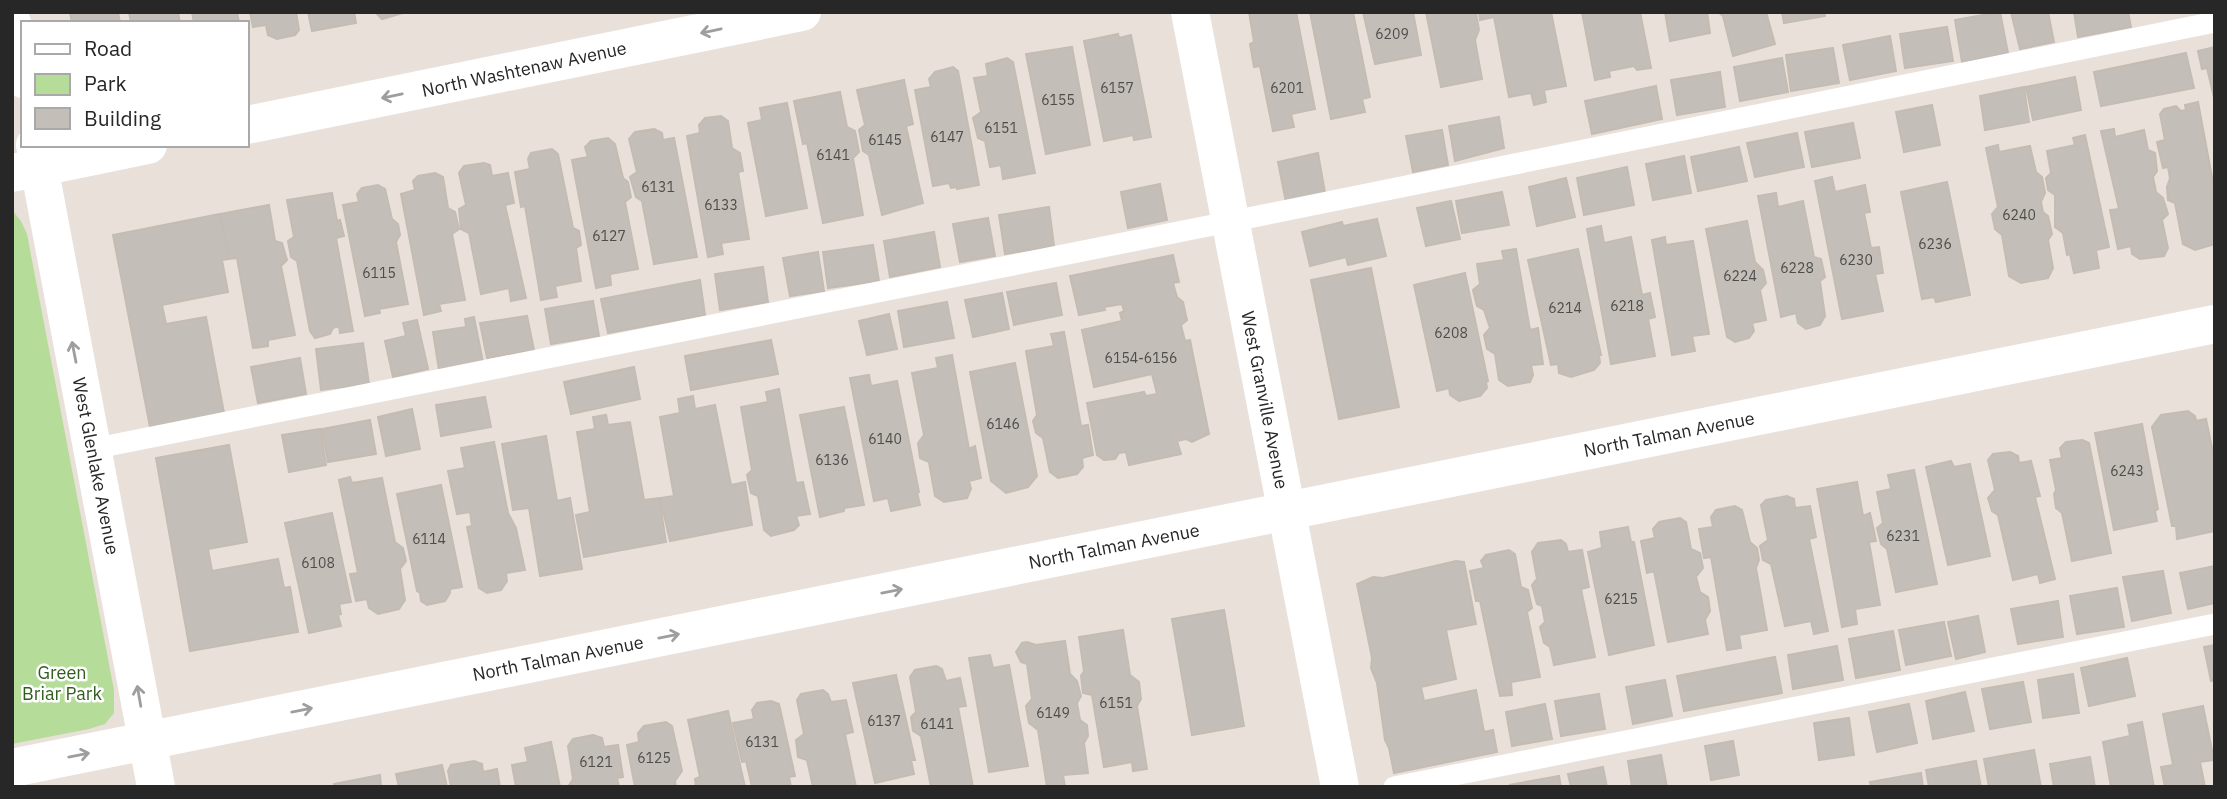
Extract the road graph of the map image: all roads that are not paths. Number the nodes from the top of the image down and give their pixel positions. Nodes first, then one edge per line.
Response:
1 (802, 12) edge
2 (1189, 12) edge
3 (2215, 22) edge
4 (12, 23) edge
5 (21, 69) edge
6 (248, 125) edge
7 (134, 147) edge
8 (29, 162) edge
9 (1230, 222) junction
10 (2215, 324) edge
11 (92, 449) junction
12 (1286, 511) junction
13 (2215, 624) edge
14 (147, 741) junction
15 (12, 768) edge
16 (156, 787) edge
17 (1340, 787) edge
18 (1394, 787) edge

1 -> 6 street, North Washtenaw Avenue
2 - 9 street, West Granville Avenue
3 - 9 lane
4 - 5 street
7 - 8 street
11 -> 8 street, West Glenlake Avenue
9 - 11 lane
9 - 12 street, West Granville Avenue
10 - 12 street, North Talman Avenue
14 -> 11 street, West Glenlake Avenue
14 -> 12 street, North Talman Avenue
12 - 17 street, West Granville Avenue
13 - 18 lane
15 -> 14 street, North Talman Avenue
14 - 16 street, West Glenlake Avenue

